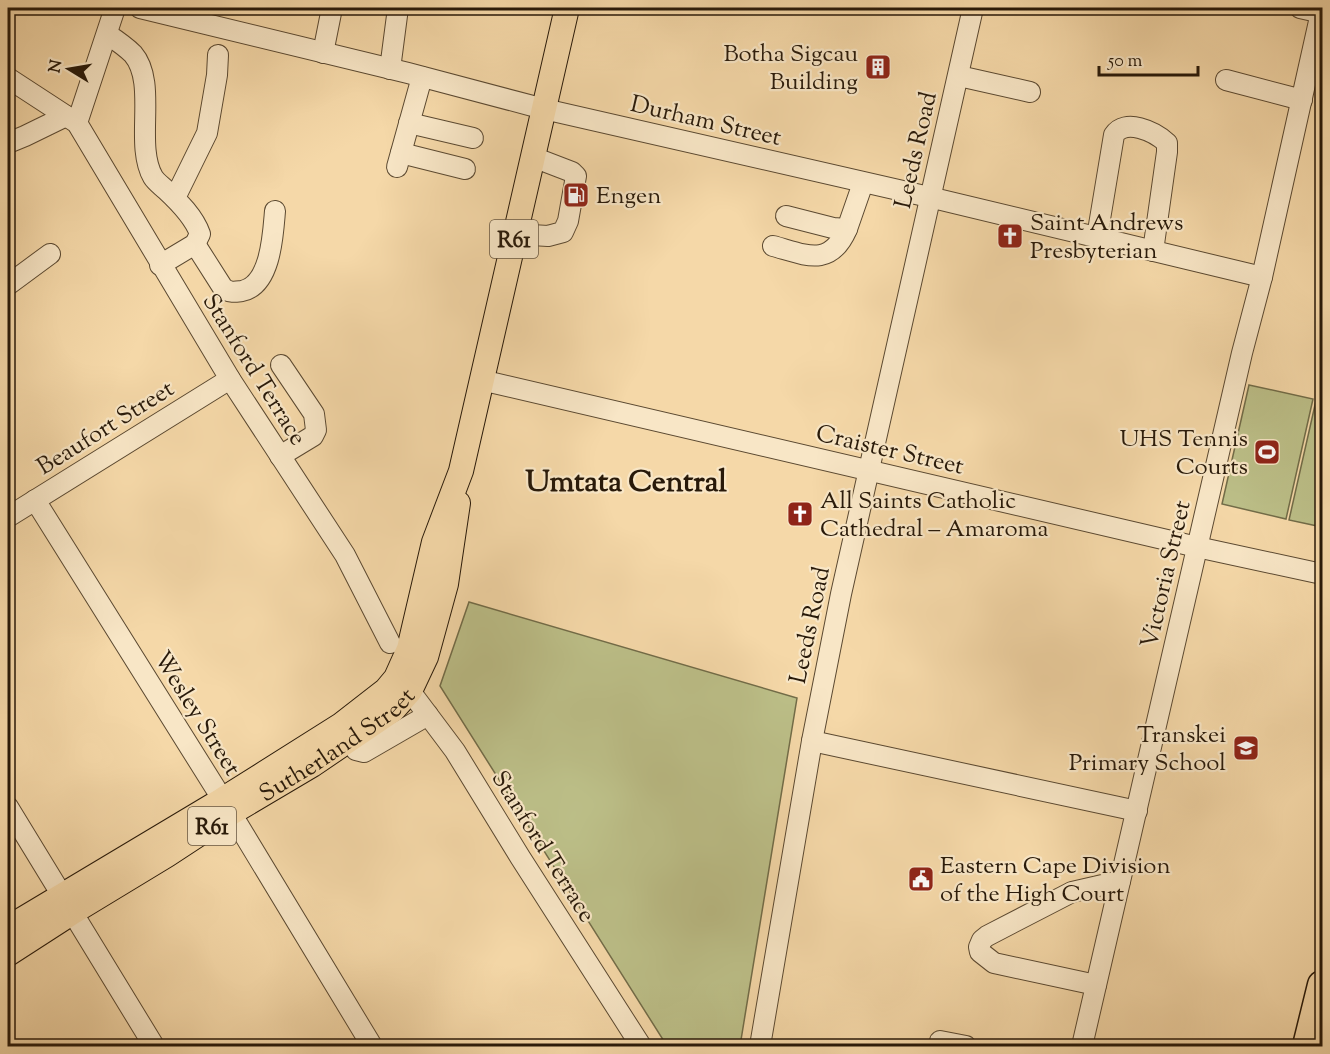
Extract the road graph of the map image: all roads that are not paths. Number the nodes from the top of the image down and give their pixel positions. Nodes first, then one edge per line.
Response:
1 (115, 8) edge
2 (140, 8) edge
3 (333, 8) edge
4 (398, 8) edge
5 (567, 8) edge
6 (972, 8) edge
7 (1300, 8) edge
8 (1322, 11) edge
9 (107, 34) junction
10 (323, 52) junction
11 (218, 55) dead end
12 (390, 69) junction
13 (959, 76) junction
14 (422, 77) junction
15 (8, 78) edge
16 (1226, 80) dead end
17 (1030, 92) dead end
18 (1302, 100) junction
19 (544, 109) junction
20 (71, 120) junction
21 (409, 123) junction
22 (473, 138) dead end
23 (8, 143) edge
24 (533, 158) junction
25 (465, 169) dead end
26 (863, 183) junction
27 (929, 197) junction
28 (175, 198) junction
29 (275, 211) dead end
30 (786, 216) dead end
31 (847, 229) junction
32 (515, 234) junction
33 (1097, 237) junction
34 (195, 244) junction
35 (772, 246) dead end
36 (1153, 251) junction
37 (50, 254) dead end
38 (160, 265) junction
39 (1262, 277) junction
40 (8, 285) edge
41 (281, 365) dead end
42 (230, 379) junction
43 (481, 380) junction
44 (280, 456) junction
45 (869, 470) junction
46 (35, 500) junction
47 (8, 517) edge
48 (1197, 547) junction
49 (1323, 574) edge
50 (390, 643) dead end
51 (403, 685) junction
52 (428, 715) junction
53 (350, 739) junction
54 (812, 741) junction
55 (8, 807) edge
56 (227, 807) junction
57 (1137, 811) junction
58 (1120, 881) junction
59 (68, 903) junction
60 (8, 928) edge
61 (8, 954) edge
62 (1096, 985) junction
63 (1323, 985) edge
64 (940, 1041) dead end
65 (154, 1047) edge
66 (372, 1047) edge
67 (641, 1047) edge
68 (760, 1047) edge
69 (966, 1047) edge
70 (1082, 1047) edge
71 (1307, 1047) edge

1 - 9 street
2 - 10 street, Durham Street
3 - 10 street
4 - 12 street
5 - 19 main road, Sutherland Street / R61
6 - 13 street, Leeds Road
7 - 8 street
8 - 18 street, Victoria Street
9 - 20 street
9 - 28 street
10 - 12 street, Durham Street
11 - 28 street
12 - 14 street, Durham Street
13 - 17 street
13 - 27 street, Leeds Road
14 - 19 street, Durham Street
14 - 21 street
15 - 20 street
16 - 18 street
18 - 39 street, Victoria Street
19 - 24 main road, Sutherland Street / R61
19 - 26 street, Durham Street
20 - 23 street
20 - 38 street, Stanford Terrace
21 - 22 street
21 - 25 street
24 - 32 main road, Sutherland Street / R61
24 - 32 street
26 - 27 street, Durham Street
26 - 31 street
27 - 33 street, Durham Street
27 - 45 street, Leeds Road
28 - 34 street
29 - 34 street
30 - 31 street
31 - 35 street
32 - 43 main road, Sutherland Street / R61
33 - 36 street, Durham Street
33 - 36 street
34 - 38 street
36 - 39 street, Durham Street
37 - 40 street
38 - 42 street, Stanford Terrace
39 - 48 street, Victoria Street
41 - 44 street
42 - 44 street, Stanford Terrace
42 - 46 street, Beaufort Street
43 - 45 street, Craister Street
43 - 51 main road, Sutherland Street / R61
44 - 50 street, Stanford Terrace
45 - 48 street, Craister Street
45 - 54 street, Leeds Road
46 - 47 street, Beaufort Street
46 - 56 street, Wesley Street
48 - 49 street, Craister Street
48 - 57 street, Victoria Street
51 - 52 street, Stanford Terrace
51 - 53 main road, Sutherland Street / R61
51 - 56 main road, Sutherland Street / R61
52 - 53 street
52 - 67 street, Stanford Terrace
53 - 56 main road, Sutherland Street / R61
54 - 57 street
54 - 68 street, Leeds Road
55 - 59 street
56 - 59 main road, Sutherland Street / R61
56 - 66 street, Wesley Street
57 - 58 street, Victoria Street
58 - 62 street, Victoria Street
58 - 62 street
59 - 60 main road, Sutherland Street / R61
59 - 61 main road, Sutherland Street / R61
59 - 65 street
62 - 70 street, Victoria Street
63 - 71 highway
64 - 69 street

